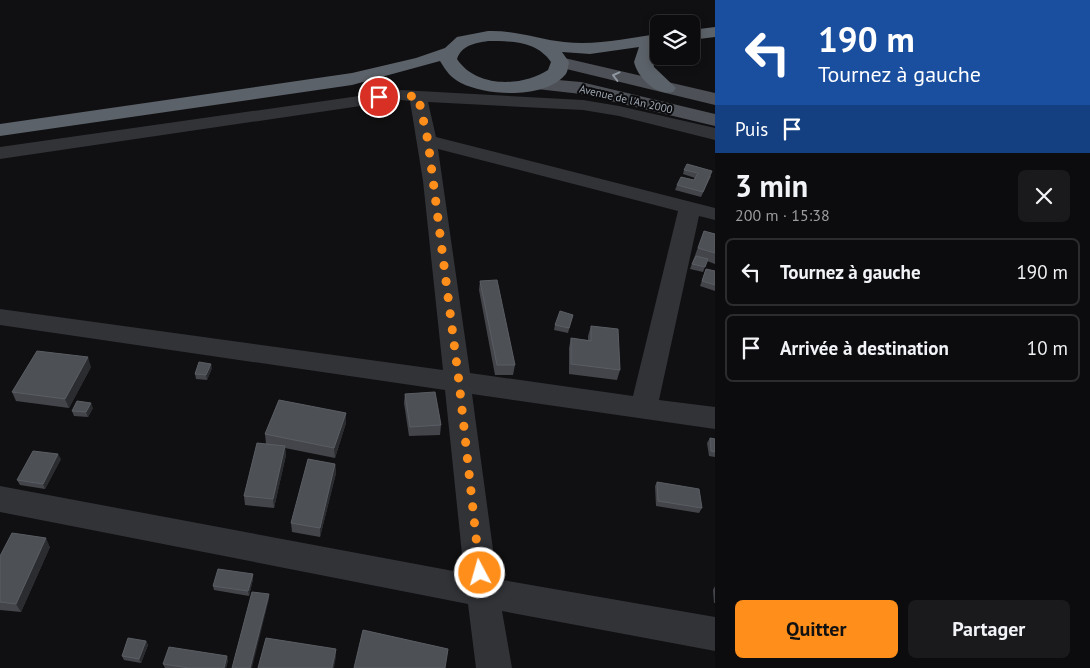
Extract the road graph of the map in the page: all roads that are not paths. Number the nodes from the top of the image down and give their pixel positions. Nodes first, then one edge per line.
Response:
1 (715, 32) edge
2 (700, 34) edge
3 (533, 41) junction
4 (650, 41) edge
5 (650, 46) edge
6 (590, 49) junction
7 (449, 52) junction
8 (559, 61) junction
9 (352, 79) junction
10 (478, 82) junction
11 (430, 84) junction
12 (535, 84) junction
13 (666, 88) junction
14 (715, 99) edge
15 (715, 120) edge
16 (0, 130) edge
17 (715, 134) edge
18 (428, 141) junction
19 (0, 153) edge
20 (690, 207) junction
21 (715, 214) edge
22 (0, 317) edge
23 (459, 382) junction
24 (644, 408) junction
25 (715, 418) edge
26 (0, 499) edge
27 (482, 592) junction
28 (715, 634) edge
29 (494, 668) edge

1 - 2 highway
3 - 6 highway
3 - 7 highway
3 - 8 highway
4 - 6 highway
5 - 13 highway
6 - 8 highway
7 - 9 highway
7 - 10 highway
8 - 12 highway
13 -> 8 main road, Avenue de l'An 2000
9 - 11 highway
9 - 16 highway
10 - 11 highway
10 - 12 highway
11 - 17 street
11 - 18 street
11 - 19 street
12 - 15 main road, Avenue de l'An 2000
13 - 14 main road, Avenue de l'An 2000
18 - 20 street
18 - 23 street
20 - 21 street
20 - 24 street
22 - 23 street
23 - 24 street
23 - 27 street
24 - 25 street
26 - 27 street
27 - 28 street
27 - 29 street

